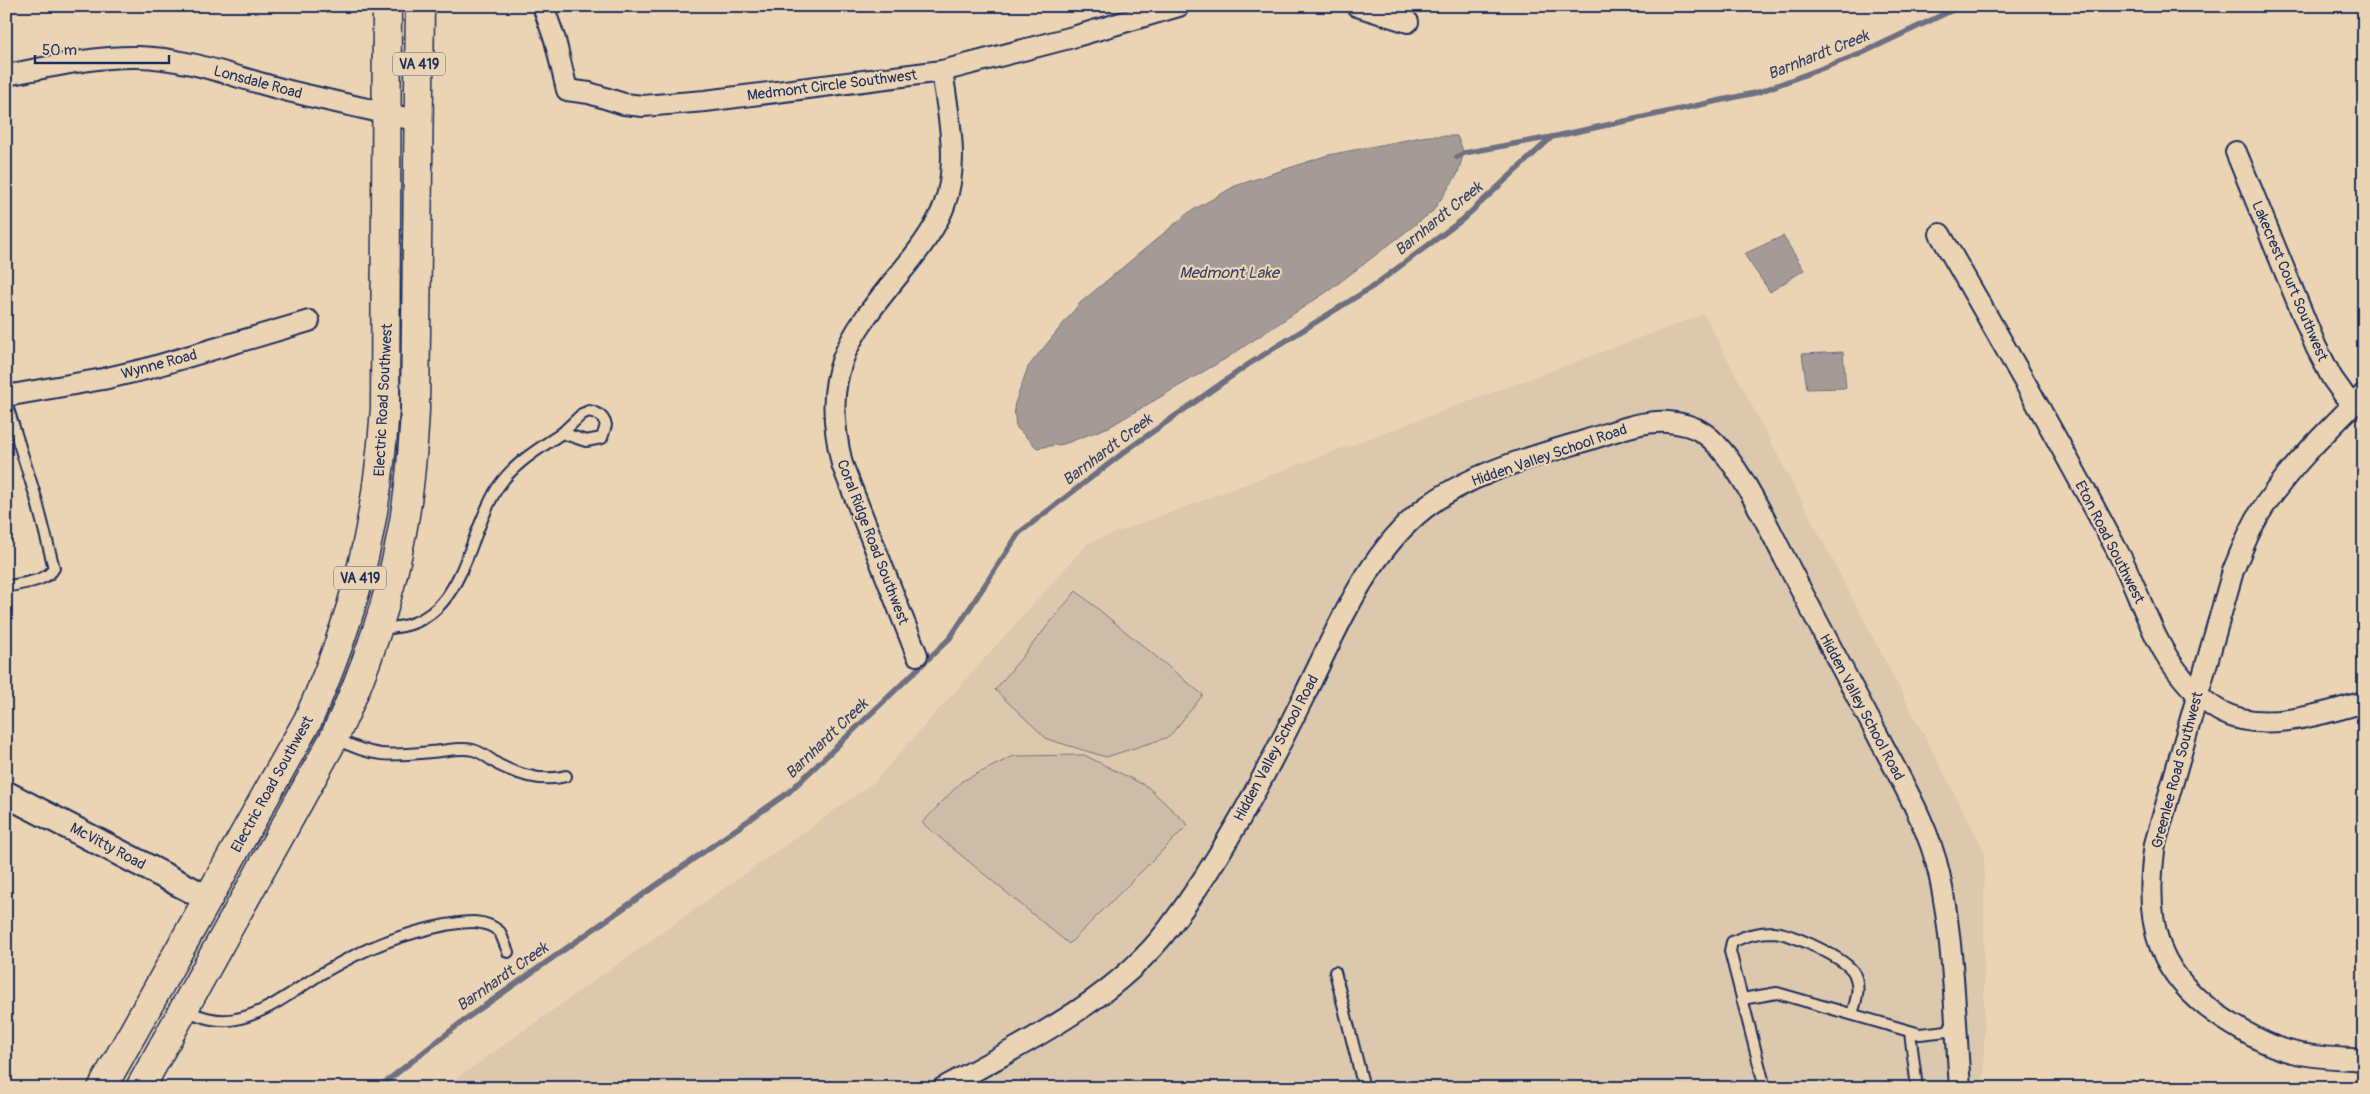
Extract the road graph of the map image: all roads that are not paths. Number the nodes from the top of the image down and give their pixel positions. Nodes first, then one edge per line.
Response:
1 (387, 6) edge
2 (420, 6) edge
3 (543, 6) edge
4 (1179, 6) edge
5 (1357, 6) edge
6 (1408, 22) dead end
7 (942, 71) junction
8 (6, 75) edge
9 (386, 113) junction
10 (418, 121) junction
11 (2236, 152) dead end
12 (1940, 234) dead end
13 (309, 321) dead end
14 (6, 396) edge
15 (2358, 400) edge
16 (6, 402) edge
17 (562, 433) dead end
18 (6, 586) edge
19 (378, 628) junction
20 (917, 655) dead end
21 (2198, 693) junction
22 (2364, 702) edge
23 (334, 738) junction
24 (566, 776) dead end
25 (6, 794) edge
26 (209, 899) junction
27 (508, 952) dead end
28 (1335, 972) dead end
29 (1742, 999) junction
30 (184, 1009) junction
31 (1852, 1014) junction
32 (1956, 1030) junction
33 (1910, 1032) junction
34 (2364, 1060) edge
35 (102, 1088) edge
36 (140, 1088) edge
37 (943, 1088) edge
38 (1364, 1088) edge
39 (1765, 1088) edge
40 (1917, 1088) edge
41 (1960, 1088) edge

1 - 9 main road, Electric Road Southwest / VA 419
2 - 10 main road, Electric Road Southwest / VA 419
3 - 7 street, Medmont Circle Southwest
4 - 7 street, Medmont Circle Southwest
5 - 6 street
7 - 20 street, Coral Ridge Road Southwest
8 - 9 street, Lonsdale Road
9 - 10 street, Lonsdale Road
9 - 26 main road, Electric Road Southwest / VA 419
10 - 19 main road, Electric Road Southwest / VA 419
11 - 15 street, Lakecrest Court Southwest
12 - 21 street, Eton Road Southwest
13 - 14 street, Wynne Road
15 - 21 street, Greenlee Road Southwest
16 - 18 lane
17 - 19 lane
19 - 23 main road, Electric Road Southwest / VA 419
21 - 22 street, Eton Road Southwest
21 - 34 street, Greenlee Road Southwest
23 - 24 lane
23 - 30 main road, Electric Road Southwest / VA 419
25 - 26 street, McVitty Road
26 - 35 main road, Electric Road Southwest / VA 419
27 - 30 lane
28 - 38 lane
29 - 31 lane
29 - 31 lane
29 - 39 lane
30 - 36 main road, Electric Road Southwest / VA 419
31 - 33 lane
32 - 33 lane
32 - 37 street, Hidden Valley School Road
32 - 41 street, Hidden Valley School Road
33 - 40 lane

